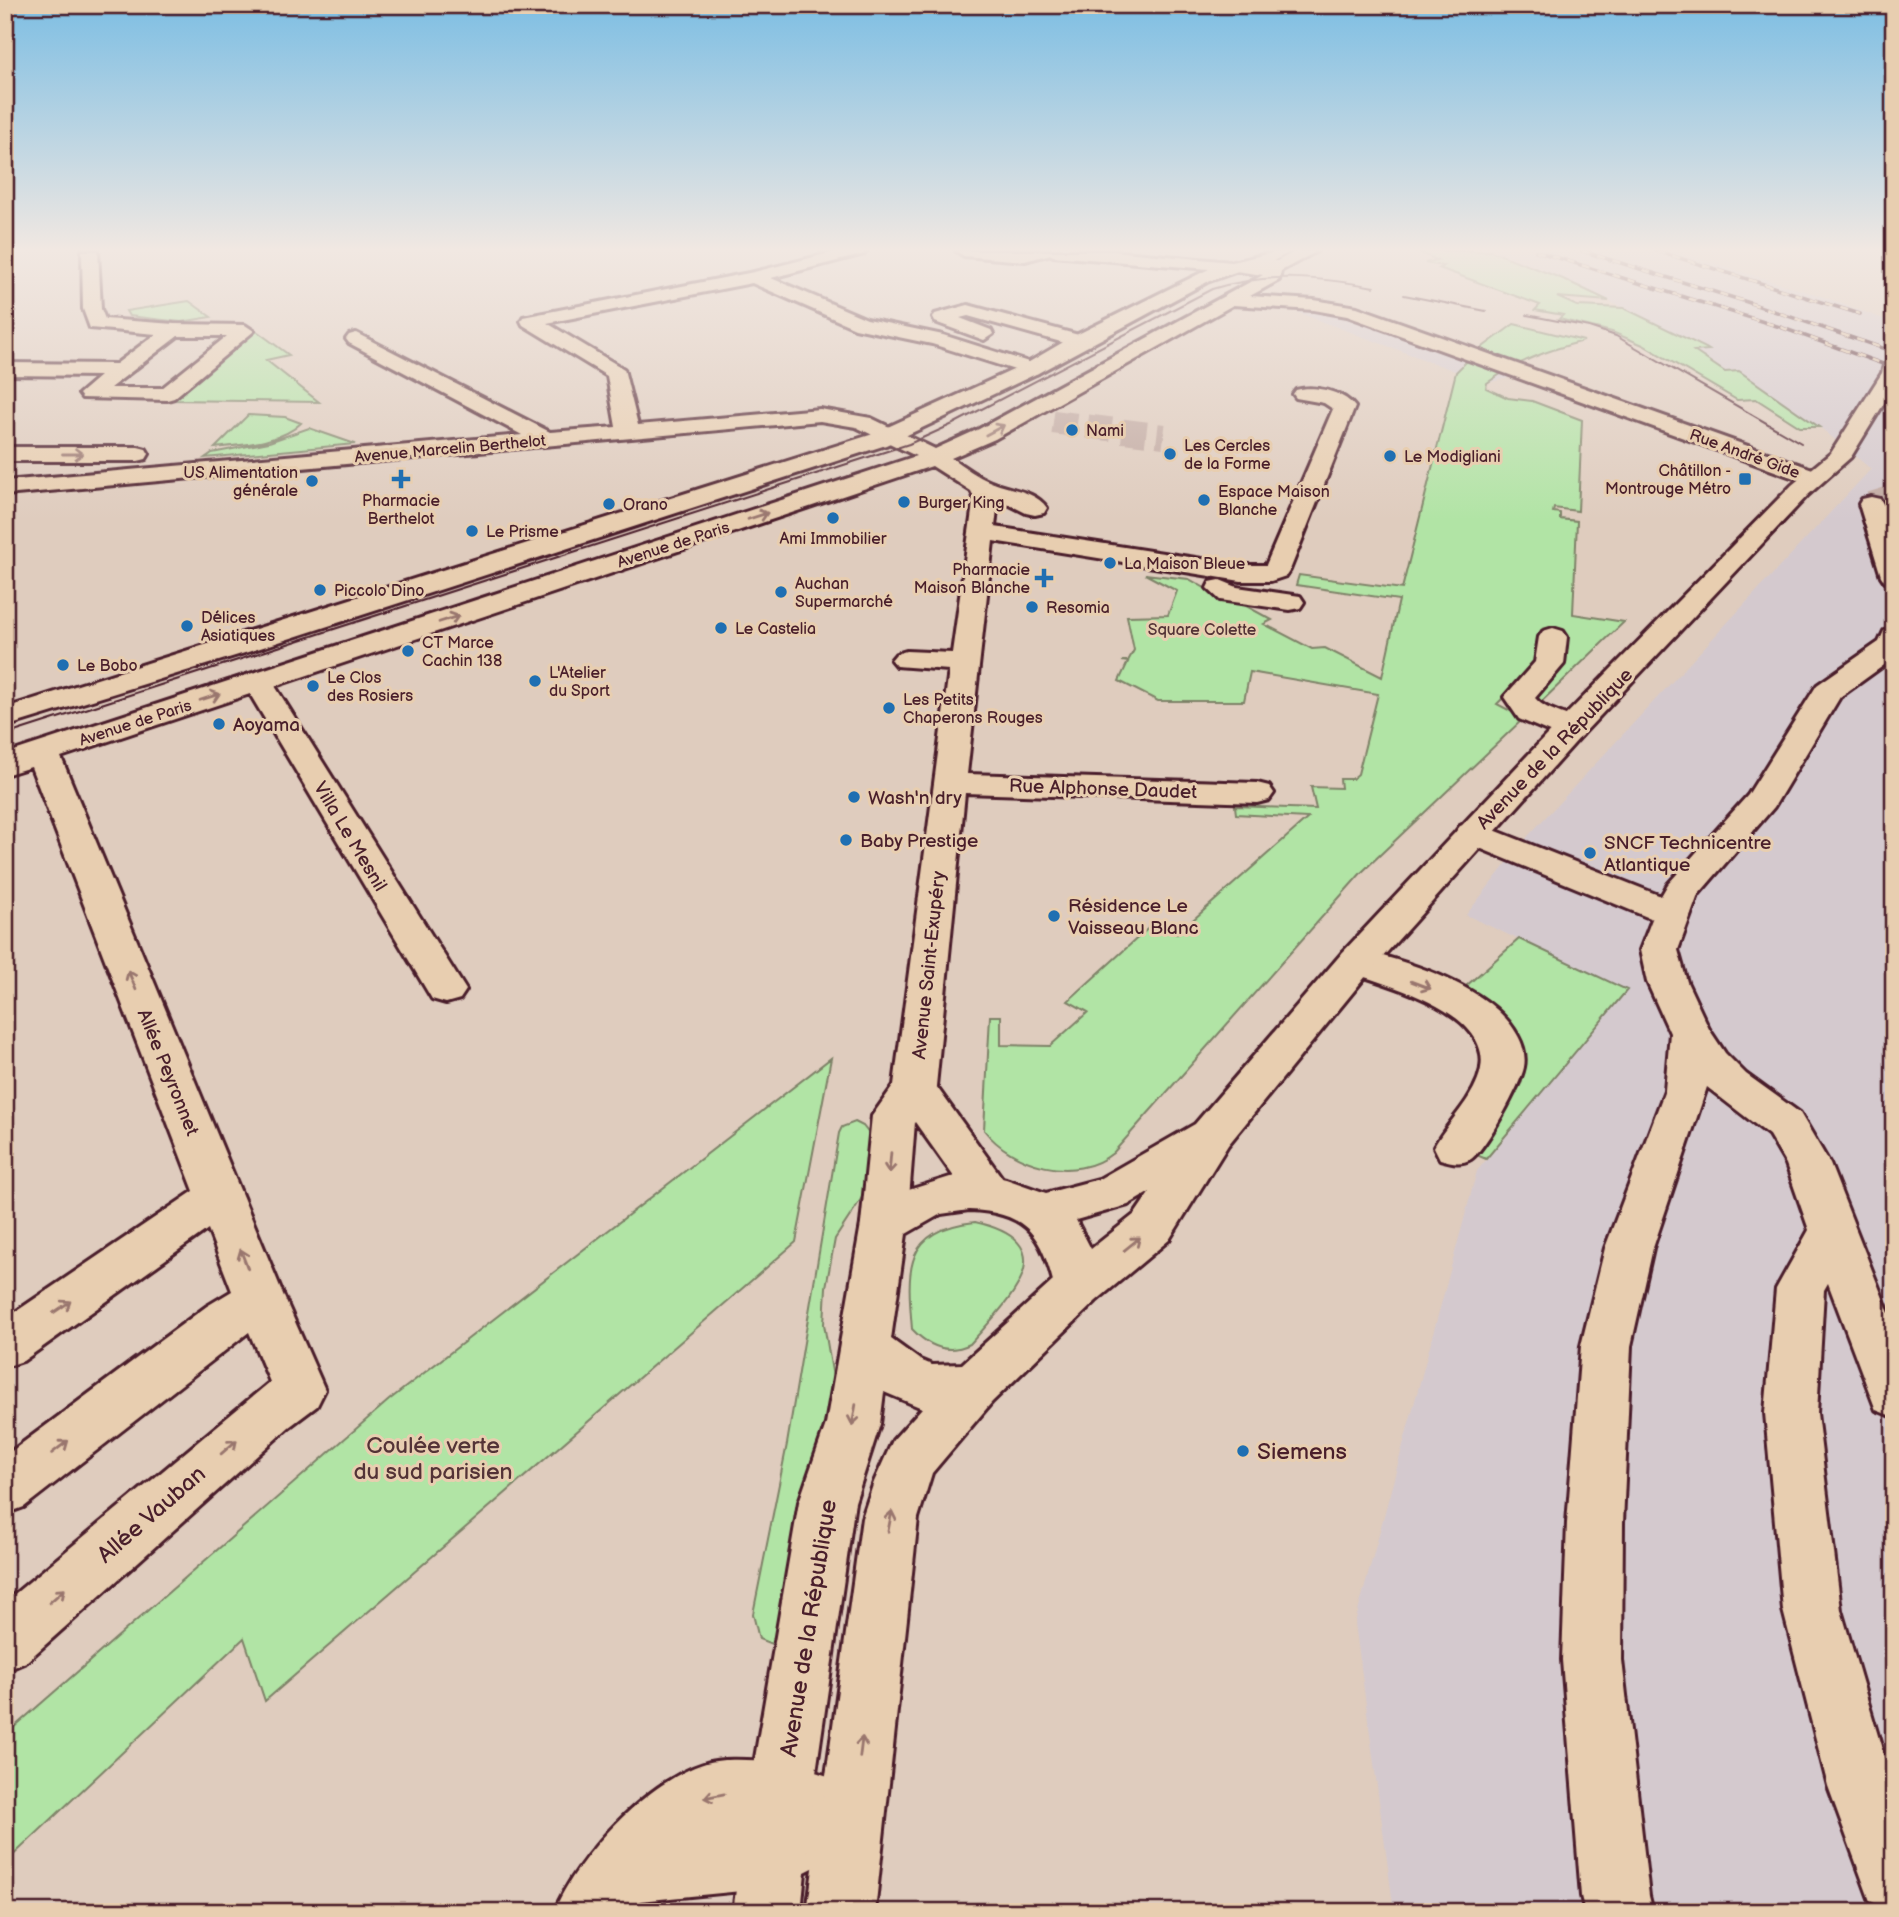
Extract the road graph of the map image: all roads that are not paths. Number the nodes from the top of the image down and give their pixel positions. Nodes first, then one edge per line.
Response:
1 (160, 340) edge
2 (233, 340) edge
3 (361, 340) edge
4 (563, 340) edge
5 (941, 340) edge
6 (1003, 340) edge
7 (1159, 340) edge
8 (1433, 340) edge
9 (1079, 341) edge
10 (1050, 358) junction
11 (1894, 365) edge
12 (5, 369) edge
13 (1031, 369) junction
14 (121, 370) junction
15 (1303, 394) dead end
16 (1023, 415) junction
17 (1053, 422) tunnel mouth
18 (628, 432) junction
19 (892, 434) junction
20 (546, 439) junction
21 (5, 454) edge
22 (933, 458) junction
23 (189, 471) junction
24 (1806, 483) junction
25 (981, 486) junction
26 (5, 488) edge
27 (1871, 505) dead end
28 (1035, 509) dead end
29 (981, 532) junction
30 (1187, 564) junction
31 (1894, 576) edge
32 (1290, 602) dead end
33 (1553, 637) dead end
34 (1894, 637) edge
35 (906, 660) dead end
36 (965, 662) junction
37 (257, 681) junction
38 (5, 718) edge
39 (1570, 729) junction
40 (24, 758) edge
41 (949, 783) junction
42 (1257, 793) dead end
43 (1472, 833) junction
44 (1674, 915) junction
45 (1357, 961) junction
46 (446, 990) dead end
47 (1690, 1033) junction
48 (915, 1088) junction
49 (1212, 1134) junction
50 (1456, 1147) dead end
51 (990, 1193) junction
52 (220, 1196) junction
53 (1041, 1212) junction
54 (884, 1224) junction
55 (1832, 1232) junction
56 (1079, 1287) junction
57 (260, 1299) junction
58 (5, 1346) edge
59 (865, 1348) junction
60 (974, 1386) junction
61 (299, 1390) joint
62 (1894, 1394) edge
63 (5, 1489) edge
64 (5, 1641) edge
65 (781, 1793) junction
66 (852, 1814) junction
67 (1894, 1877) edge
68 (770, 1883) edge
69 (605, 1890) edge
70 (841, 1912) edge
71 (1619, 1912) edge

1 - 14 street
2 - 14 street
3 - 20 street
4 - 18 street
5 - 13 street
6 - 10 street
7 - 16 street, Avenue de Paris
8 - 24 street, Rue André Gide
9 - 10 street, Avenue de Paris
10 - 13 street, Avenue de Paris
11 - 24 street, Avenue de la République
12 - 14 street
13 - 19 street, Avenue de Paris
15 - 30 street
16 - 17 street
22 -> 16 street, Avenue de Paris
18 - 19 street, Avenue Marcelin Berthelot
18 - 20 street, Avenue Marcelin Berthelot
19 - 22 street
19 - 38 street, Avenue de Paris
20 - 23 street, Avenue Marcelin Berthelot
21 -> 23 street
22 - 25 street
37 -> 22 street, Avenue de Paris
23 - 26 street, Avenue Marcelin Berthelot
24 - 39 street, Avenue de la République
25 - 28 street
25 - 29 street, Avenue Saint-Exupéry
27 - 31 street
29 - 30 street
29 - 36 street, Avenue Saint-Exupéry
30 - 32 street
33 - 39 street
34 - 44 street
35 - 36 street
36 - 41 street, Avenue Saint-Exupéry
40 -> 37 street, Avenue de Paris
37 - 46 street, Villa Le Mesnil
39 - 43 street, Avenue de la République
52 -> 40 street, Allée Peyronnet
41 - 42 street, Rue Alphonse Daudet
41 - 48 street, Avenue Saint-Exupéry
43 - 44 street
43 - 45 street, Avenue de la République
44 - 47 street
45 - 49 street, Avenue de la République
45 -> 50 street
47 - 55 street
47 - 71 street
48 - 51 street
48 -> 54 street
49 - 53 street, Avenue de la République
56 -> 49 street, Avenue de la République
51 - 53 street
51 - 54 street
57 -> 52 street, Allée Peyronnet
58 -> 52 street
53 - 56 street
54 - 59 street
55 - 62 street
55 - 67 street
56 - 60 street
57 - 61 street, Allée Peyronnet
63 -> 57 street
59 - 60 street
59 -> 65 street, Avenue de la République
66 -> 60 street
64 -> 61 street, Allée Vauban
65 - 66 street
65 - 68 street, Avenue de la République
65 -> 69 street
66 - 68 street
66 - 70 street
68 - 69 street

